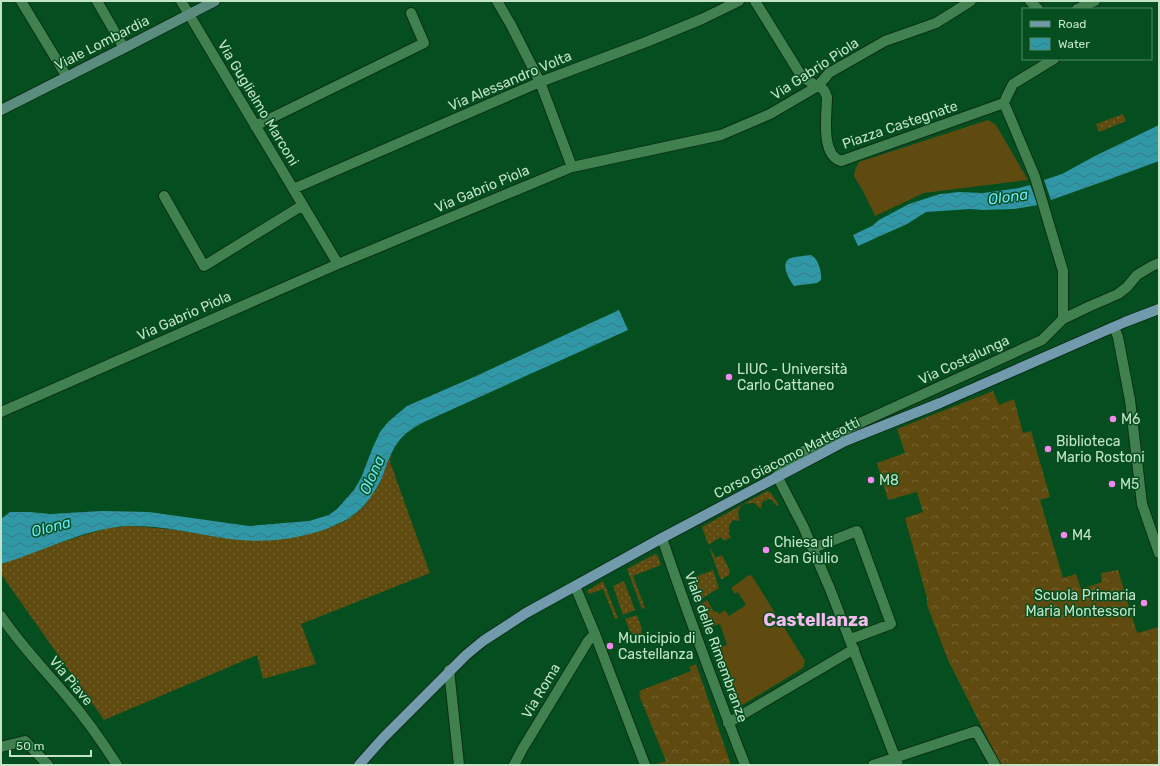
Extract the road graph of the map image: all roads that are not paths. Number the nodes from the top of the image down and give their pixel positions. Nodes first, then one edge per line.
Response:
1 (21, 1) edge
2 (97, 1) edge
3 (181, 1) edge
4 (215, 1) edge
5 (497, 1) edge
6 (739, 1) edge
7 (755, 1) edge
8 (971, 1) edge
9 (1095, 1) edge
10 (1079, 8) edge
11 (411, 13) dead end
12 (190, 15) junction
13 (124, 48) junction
14 (1052, 60) edge
15 (67, 77) junction
16 (540, 82) junction
17 (818, 86) junction
18 (1004, 104) junction
19 (1, 110) edge
20 (255, 126) junction
21 (572, 166) junction
22 (293, 189) junction
23 (164, 196) dead end
24 (303, 205) junction
25 (1159, 263) edge
26 (338, 264) junction
27 (1159, 309) edge
28 (1063, 319) junction
29 (1114, 328) junction
30 (1, 412) edge
31 (871, 418) junction
32 (845, 441) junction
33 (777, 476) junction
34 (662, 538) junction
35 (812, 548) junction
36 (1159, 553) edge
37 (575, 586) junction
38 (1, 616) edge
39 (595, 634) junction
40 (852, 644) junction
41 (449, 670) junction
42 (728, 723) junction
43 (1, 747) edge
44 (897, 761) edge
45 (44, 764) edge
46 (117, 765) edge
47 (359, 765) edge
48 (459, 765) edge
49 (514, 765) edge
50 (645, 765) edge
51 (745, 765) edge
52 (873, 765) edge
53 (995, 765) edge

1 - 15 street
2 - 13 street
3 - 12 street, Via Guglielmo Marconi
4 - 12 street, Viale Lombardia
5 - 16 street
6 - 16 street, Via Alessandro Volta
7 - 17 street
8 - 17 street, Via Gabrio Piola
9 - 10 street
11 - 20 street
12 - 13 street, Viale Lombardia
12 - 20 street, Via Guglielmo Marconi
13 - 15 street, Viale Lombardia
14 - 18 street
15 - 19 street, Viale Lombardia
16 - 21 street
16 - 22 street, Via Alessandro Volta
17 - 18 street, Piazza Castegnate
17 - 21 street, Via Gabrio Piola
18 - 28 street
20 - 22 street, Via Guglielmo Marconi
21 - 26 street, Via Gabrio Piola
22 - 24 street, Via Guglielmo Marconi
23 - 24 street
24 - 26 street, Via Guglielmo Marconi
25 - 28 street, Via Costalunga
26 - 30 street, Via Gabrio Piola
27 - 29 main road, Corso Giacomo Matteotti
28 - 31 street, Via Costalunga
29 - 32 main road, Corso Giacomo Matteotti
29 - 36 street
31 - 32 street, Via Costalunga
31 - 33 street, Via Costalunga
32 - 33 main road, Corso Giacomo Matteotti
33 - 34 main road, Corso Giacomo Matteotti
33 - 35 street
34 - 37 main road, Corso Giacomo Matteotti
34 - 42 street, Viale delle Rimembranze
35 - 40 street
35 - 40 street
37 - 39 street
37 - 41 main road, Corso Giacomo Matteotti
38 - 46 street, Via Piave
39 - 49 street, Via Roma
39 - 50 street
40 - 42 street
40 - 44 street
41 - 47 main road, Corso Giacomo Matteotti
41 - 48 street
42 - 51 street, Viale delle Rimembranze
43 - 45 street
44 - 52 street
44 - 53 street

